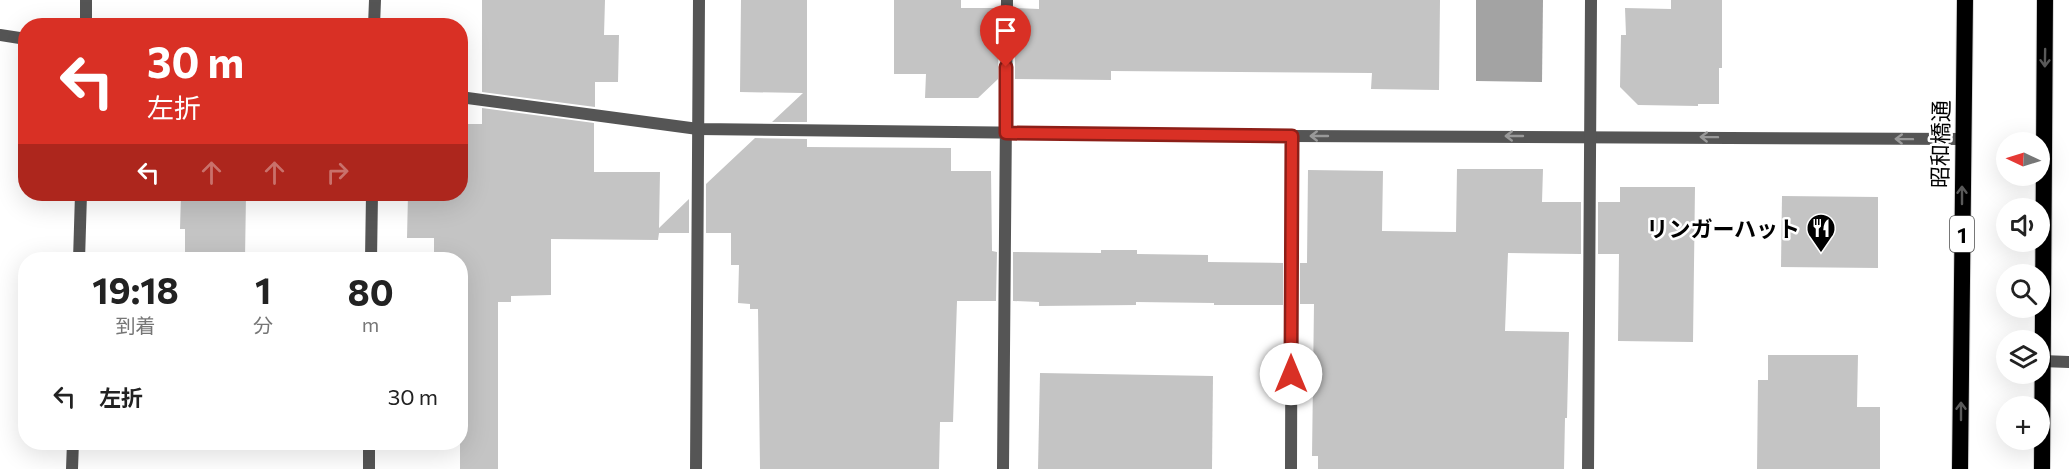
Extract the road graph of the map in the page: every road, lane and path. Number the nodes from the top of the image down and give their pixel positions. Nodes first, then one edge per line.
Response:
1 (86, 0) edge
2 (375, 0) edge
3 (699, 0) edge
4 (1007, 0) edge
5 (1591, 0) edge
6 (1965, 0) edge
7 (2045, 0) edge
8 (86, 18) edge
9 (374, 18) edge
10 (0, 35) edge
11 (18, 38) edge
12 (468, 98) edge
13 (698, 129) junction
14 (1006, 133) junction
15 (1292, 136) junction
16 (1590, 136) junction
17 (1963, 139) junction
18 (81, 201) edge
19 (372, 201) edge
20 (78, 252) edge
21 (371, 252) edge
22 (2042, 330) edge
23 (2050, 362) edge
24 (2069, 362) edge
25 (2042, 384) edge
26 (73, 450) edge
27 (369, 450) edge
28 (72, 469) edge
29 (369, 469) edge
30 (696, 469) edge
31 (1003, 469) edge
32 (1291, 469) edge
33 (1588, 469) edge
34 (1960, 469) edge
35 (2042, 469) edge

1 - 8 street
2 - 9 street
3 - 13 street
4 - 14 street
5 - 16 street
6 - 17 highway, 昭和橋通 / 1
7 -> 22 highway
10 - 11 street
12 - 13 street
13 - 14 street
13 - 30 street
14 - 15 street
14 - 31 street
16 -> 15 street
15 - 32 street
17 -> 16 street
16 - 33 street
34 -> 17 highway, 昭和橋通 / 1
18 - 20 street
19 - 21 street
23 - 24 street
25 - 35 highway
26 - 28 street
27 - 29 street

